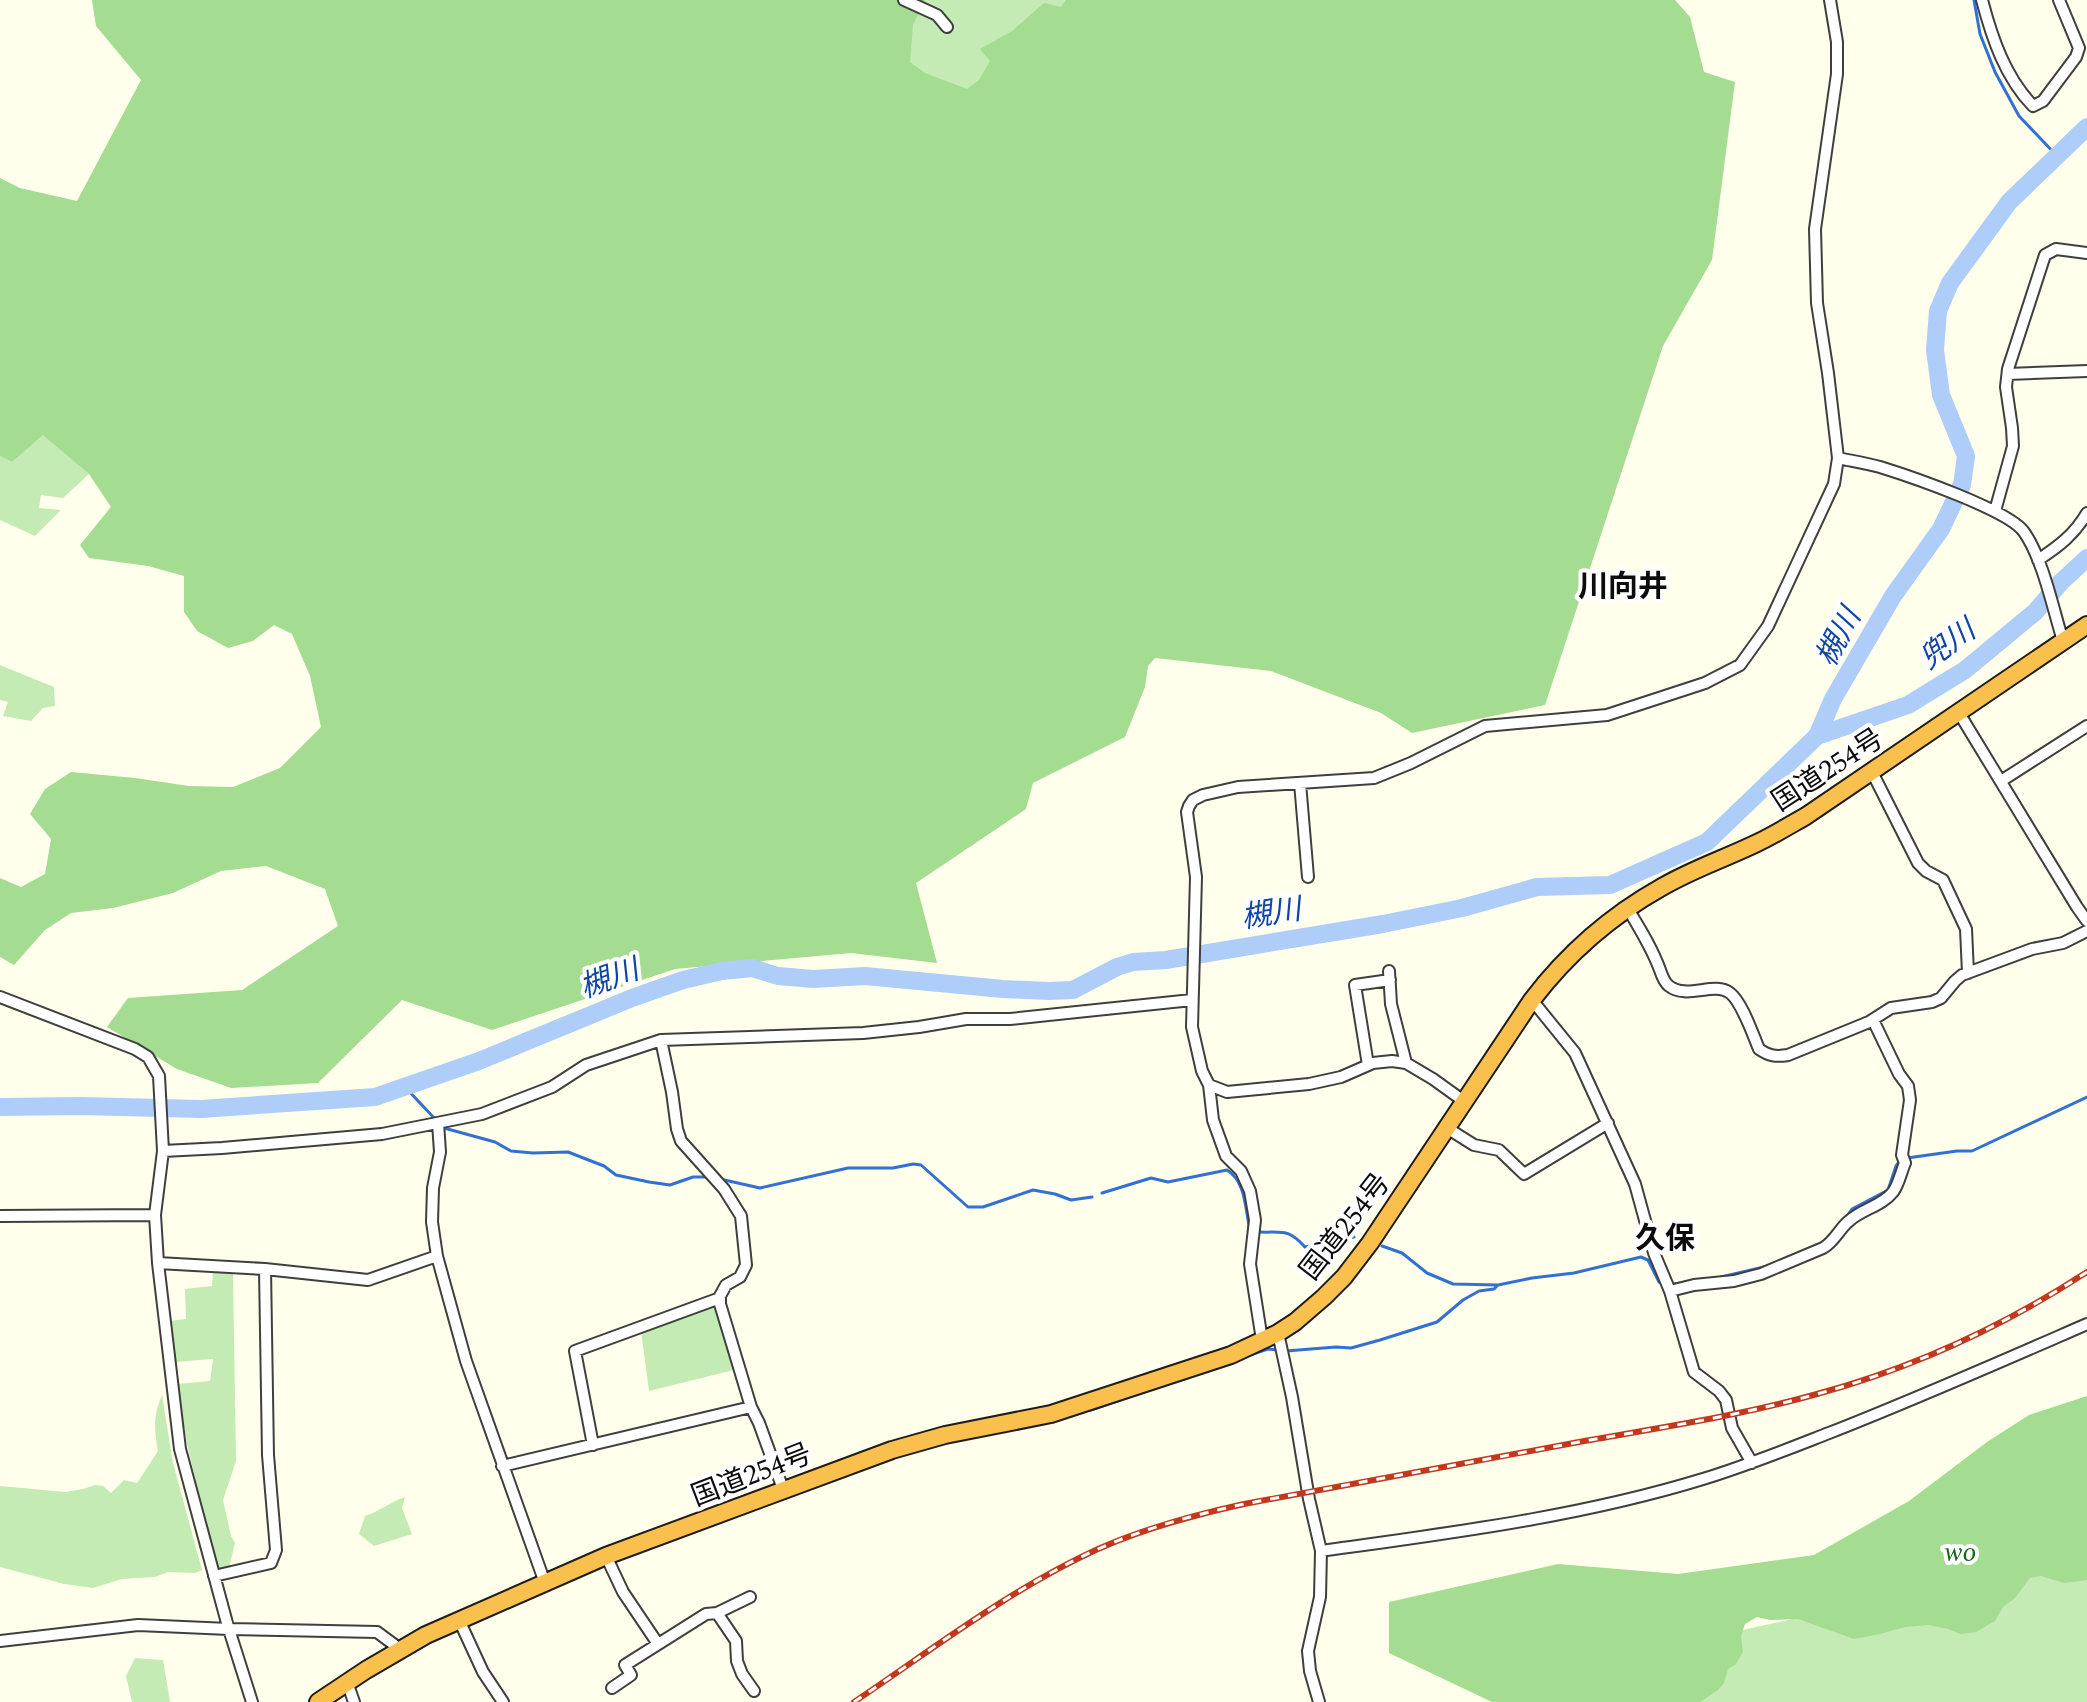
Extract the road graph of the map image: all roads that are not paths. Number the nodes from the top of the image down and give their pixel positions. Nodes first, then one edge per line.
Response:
1 (904, 0) edge
2 (1830, 0) edge
3 (2059, 0) edge
4 (1986, 1) edge
5 (947, 27) dead end
6 (2087, 253) edge
7 (2087, 371) edge
8 (2008, 374) junction
9 (1838, 458) junction
10 (1993, 510) junction
11 (2087, 513) edge
12 (2039, 564) junction
13 (2087, 625) edge
14 (2063, 641) junction
15 (1959, 713) junction
16 (2087, 726) edge
17 (1872, 772) junction
18 (2001, 781) junction
19 (1300, 783) junction
20 (1308, 877) dead end
21 (1628, 909) junction
22 (2087, 921) edge
23 (2087, 931) edge
24 (1968, 973) junction
25 (0, 997) edge
26 (1192, 1000) junction
27 (1532, 1000) junction
28 (1873, 1020) junction
29 (661, 1040) junction
30 (1406, 1063) junction
31 (1368, 1065) junction
32 (1209, 1085) junction
33 (1465, 1102) junction
34 (438, 1123) junction
35 (1608, 1123) junction
36 (1447, 1128) junction
37 (163, 1148) junction
38 (155, 1215) junction
39 (0, 1216) edge
40 (437, 1256) junction
41 (158, 1263) junction
42 (265, 1269) junction
43 (1670, 1291) junction
44 (720, 1298) junction
45 (2087, 1324) edge
46 (1270, 1336) junction
47 (751, 1407) junction
48 (593, 1445) junction
49 (1752, 1463) junction
50 (502, 1466) junction
51 (783, 1489) junction
52 (1321, 1551) junction
53 (606, 1556) junction
54 (214, 1576) junction
55 (545, 1583) junction
56 (750, 1597) dead end
57 (717, 1613) junction
58 (459, 1620) junction
59 (229, 1629) junction
60 (0, 1641) edge
61 (658, 1644) junction
62 (400, 1649) junction
63 (347, 1682) junction
64 (612, 1688) dead end
65 (754, 1691) dead end
66 (252, 1702) edge
67 (318, 1702) edge
68 (354, 1702) edge
69 (503, 1702) edge
70 (1319, 1702) edge

1 - 5 street
2 - 9 street
3 - 4 street
6 - 8 street
7 - 8 street
8 - 10 street
9 - 10 street
9 - 19 street
10 - 12 street
11 - 12 street
12 - 14 street
13 - 14 highway, 国道254号
14 - 15 highway, 国道254号
15 - 17 highway, 国道254号
15 - 18 street
16 - 18 street
17 - 21 highway, 国道254号
17 - 24 street
18 - 22 street
19 - 20 street
19 - 26 street
21 - 27 highway, 国道254号
21 - 28 street
23 - 24 street
24 - 28 street
25 - 37 street
26 - 29 street
26 - 32 street
27 - 33 highway, 国道254号
27 - 35 street
28 - 43 street
29 - 34 street
29 - 44 street
30 - 31 street
30 - 31 street
30 - 33 street
31 - 32 street
32 - 46 street
33 - 36 highway, 国道254号
34 - 37 street
34 - 40 street
35 - 36 street
35 - 43 street
36 - 46 highway, 国道254号
37 - 38 street
38 - 39 street
38 - 41 street
40 - 42 street
40 - 50 street
41 - 42 street
41 - 54 street
42 - 54 street
43 - 49 street
44 - 47 street
44 - 48 street
45 - 49 street
46 - 51 highway, 国道254号
46 - 52 street
47 - 48 street
47 - 51 street
48 - 50 street
49 - 52 street
50 - 55 street
51 - 53 highway, 国道254号
52 - 70 street
53 - 55 highway, 国道254号
53 - 61 street
54 - 59 street
55 - 58 highway, 国道254号
56 - 57 street
57 - 61 street
57 - 65 street
58 - 62 highway, 国道254号
58 - 69 street
59 - 60 street
59 - 62 street
59 - 66 street
61 - 64 street
62 - 63 highway, 国道254号
63 - 67 highway, 国道254号
63 - 68 street

